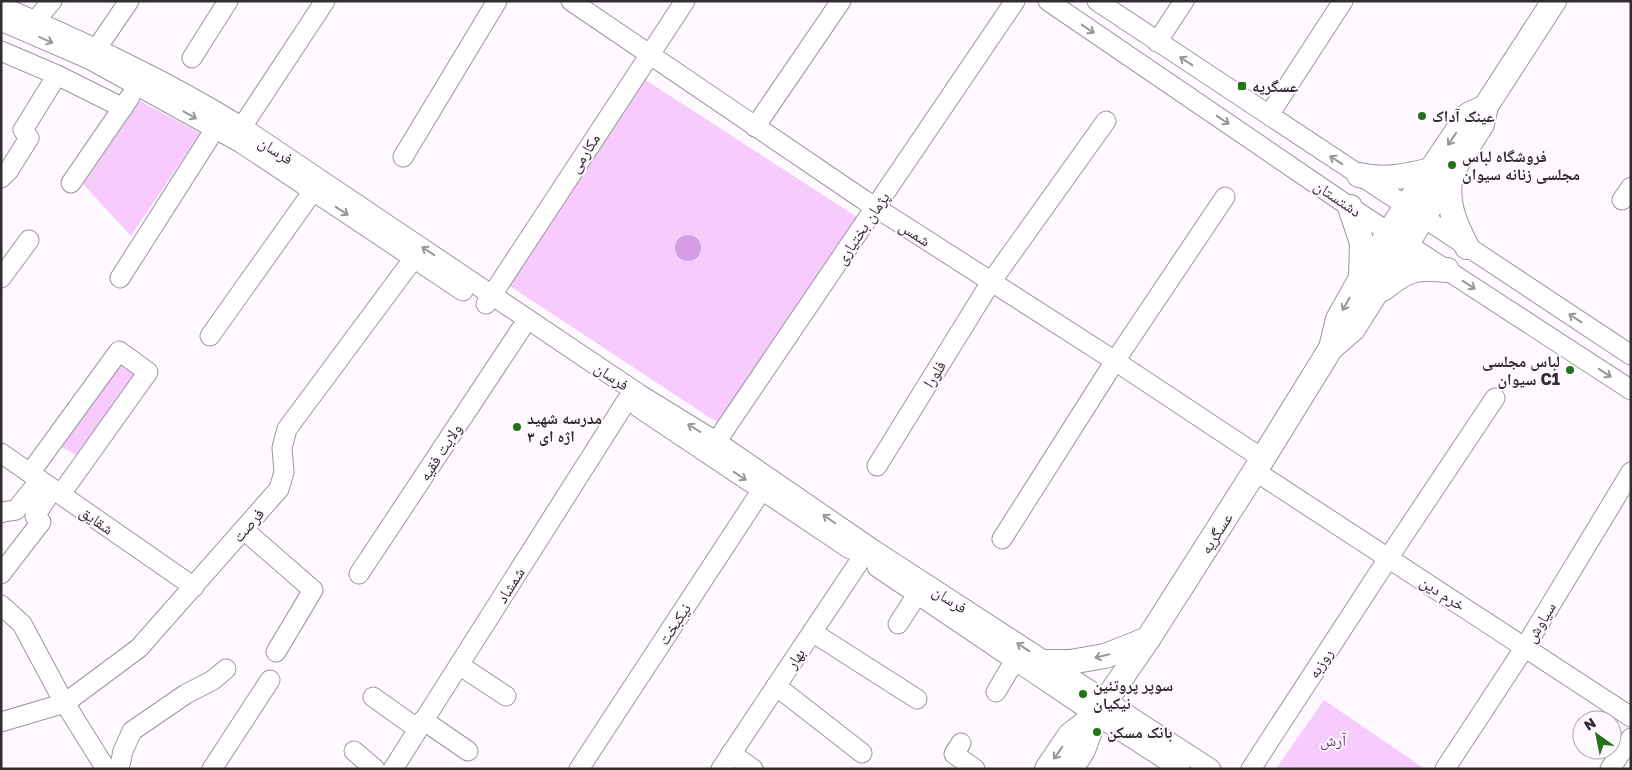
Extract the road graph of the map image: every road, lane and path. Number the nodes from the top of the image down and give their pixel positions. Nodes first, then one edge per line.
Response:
1 (52, 1) edge
2 (129, 1) edge
3 (228, 1) edge
4 (324, 1) edge
5 (497, 1) edge
6 (571, 1) edge
7 (684, 1) edge
8 (841, 1) edge
9 (1015, 1) edge
10 (1048, 1) edge
11 (1097, 1) edge
12 (1184, 1) edge
13 (1343, 1) edge
14 (1554, 1) edge
15 (1, 6) edge
16 (1, 21) edge
17 (35, 21) junction
18 (1157, 42) junction
19 (97, 48) junction
20 (1, 51) edge
21 (649, 54) junction
22 (192, 58) dead end
23 (57, 75) junction
24 (138, 86) junction
25 (123, 108) junction
26 (1269, 115) junction
27 (1106, 121) dead end
28 (755, 126) junction
29 (215, 129) junction
30 (238, 133) junction
31 (403, 157) dead end
32 (1442, 171) junction
33 (4, 172) edge
34 (1359, 175) junction
35 (70, 183) dead end
36 (313, 191) junction
37 (1225, 197) dead end
38 (1350, 207) junction
39 (875, 208) junction
40 (1414, 212) junction
41 (1398, 238) junction
42 (30, 240) dead end
43 (1466, 247) junction
44 (414, 258) junction
45 (1447, 270) junction
46 (1, 278) edge
47 (120, 278) dead end
48 (991, 282) junction
49 (1368, 287) junction
50 (488, 300) junction
51 (521, 329) junction
52 (210, 336) dead end
53 (1631, 355) edge
54 (1115, 361) junction
55 (1631, 390) edge
56 (1496, 398) dead end
57 (627, 400) junction
58 (712, 448) junction
59 (1, 452) edge
60 (1259, 465) junction
61 (877, 466) dead end
62 (1631, 472) edge
63 (46, 484) junction
64 (766, 484) junction
65 (1, 513) edge
66 (244, 530) junction
67 (1002, 539) dead end
68 (865, 552) junction
69 (1389, 557) junction
70 (1, 574) edge
71 (359, 574) dead end
72 (194, 587) junction
73 (921, 589) junction
74 (3, 611) edge
75 (898, 624) dead end
76 (812, 632) junction
77 (1148, 639) junction
78 (1525, 647) junction
79 (276, 652) dead end
80 (1015, 660) junction
81 (1046, 662) junction
82 (459, 665) junction
83 (226, 669) dead end
84 (270, 680) dead end
85 (776, 686) junction
86 (996, 692) dead end
87 (506, 696) dead end
88 (373, 697) dead end
89 (918, 699) dead end
90 (65, 703) junction
91 (1101, 708) junction
92 (1631, 716) edge
93 (1, 722) edge
94 (421, 725) junction
95 (1631, 738) edge
96 (961, 743) dead end
97 (354, 751) dead end
98 (468, 751) dead end
99 (862, 754) dead end
100 (726, 761) edge
101 (106, 769) edge
102 (119, 769) edge
103 (212, 769) edge
104 (375, 769) edge
105 (393, 769) edge
106 (579, 769) edge
107 (753, 769) edge
108 (975, 769) edge
109 (1047, 769) edge
110 (1071, 769) edge
111 (1180, 769) edge
112 (1210, 769) edge
113 (1251, 769) edge
114 (1445, 769) edge
115 (1610, 769) edge

1 - 17 street
2 - 19 street
3 - 22 street
4 - 30 street
5 - 31 street
6 - 21 street, شمس
7 - 21 street, مکارمی
8 - 28 street
9 - 39 street, پژمان بختیاری
10 -> 38 street, دشتستان
11 - 18 street, دشتستان
12 - 18 street
13 - 26 street
14 - 32 main road, عسگریه
15 - 17 street, فرسان
16 -> 24 street, فرسان
17 - 19 street, فرسان
26 -> 18 street, دشتستان
19 - 30 street, فرسان
20 - 23 street
21 - 28 street, شمس
21 - 50 street, مکارمی
23 - 25 street
23 - 33 street
24 - 25 street
24 -> 29 street, فرسان
25 - 35 street
34 -> 26 street, دشتستان
27 - 48 street, فلورا
28 - 39 street, شمس
29 - 30 street, فرسان
29 - 47 street
30 - 36 street, فرسان
50 -> 30 street, فرسان
32 - 34 main road
32 - 40 main road, عسگریه
32 - 43 main road
34 - 40 street, دشتستان
36 -> 44 street, فرسان
36 - 52 street
37 - 54 street
38 - 41 street, دشتستان
38 - 49 main road
39 - 48 street, شمس
39 - 58 street, پژمان بختیاری
40 - 41 main road, عسگریه
40 - 43 street, دشتستان
41 - 45 street, دشتستان
41 - 49 main road, عسگریه
42 - 46 street
53 -> 43 street, دشتستان
44 - 50 street, فرسان
44 - 66 street, فرصت
45 - 49 main road
45 -> 55 street, دشتستان
48 - 54 street, شمس
48 - 61 street, فلورا
49 - 60 main road, عسگریه
50 - 51 street, فرسان
58 -> 50 street, فرسان
51 - 57 street, فرسان
51 - 71 street, ولایت فقیه
54 - 60 street, شمس
54 - 67 street
56 - 69 street, روزبه
57 - 58 street, فرسان
57 - 82 street, شمشاد
58 - 64 street, فرسان
59 - 63 street, شقایق
60 - 69 street, خرم دین
60 - 77 main road, عسگریه
62 - 78 street, سیاوش
63 - 63 street
63 - 65 street
63 - 70 street
63 - 72 street, شقایق
64 - 68 street, فرسان
64 - 106 street, نیکبخت
66 - 72 street, فرصت
66 - 79 street
68 - 73 street, فرسان
68 - 76 street, بهار
69 - 78 street, خرم دین
69 - 113 street, روزبه
72 - 90 street, فرصت
73 - 75 street
73 - 80 street, فرسان
81 -> 73 street, فرسان
74 - 90 street
76 - 85 street, بهار
76 - 89 street
77 -> 81 main road
77 - 91 main road, عسگریه
78 - 92 street, خرم دین
78 - 114 street, سیاوش
80 - 86 street
80 - 91 street, فرسان
81 - 91 street, فرسان
82 - 87 street
82 - 94 street, شمشاد
83 - 102 street
84 - 103 street
85 - 99 street
85 - 100 street, بهار
88 - 94 street
90 - 93 street, فرصت
90 - 101 street
91 -> 109 main road, عسگریه
91 - 110 main road, عسگریه
91 - 111 street, فرسان
91 - 112 street, فرسان
94 - 98 street
94 - 105 street, شمشاد
95 - 115 street
96 - 108 street
97 - 104 street
100 - 107 street

